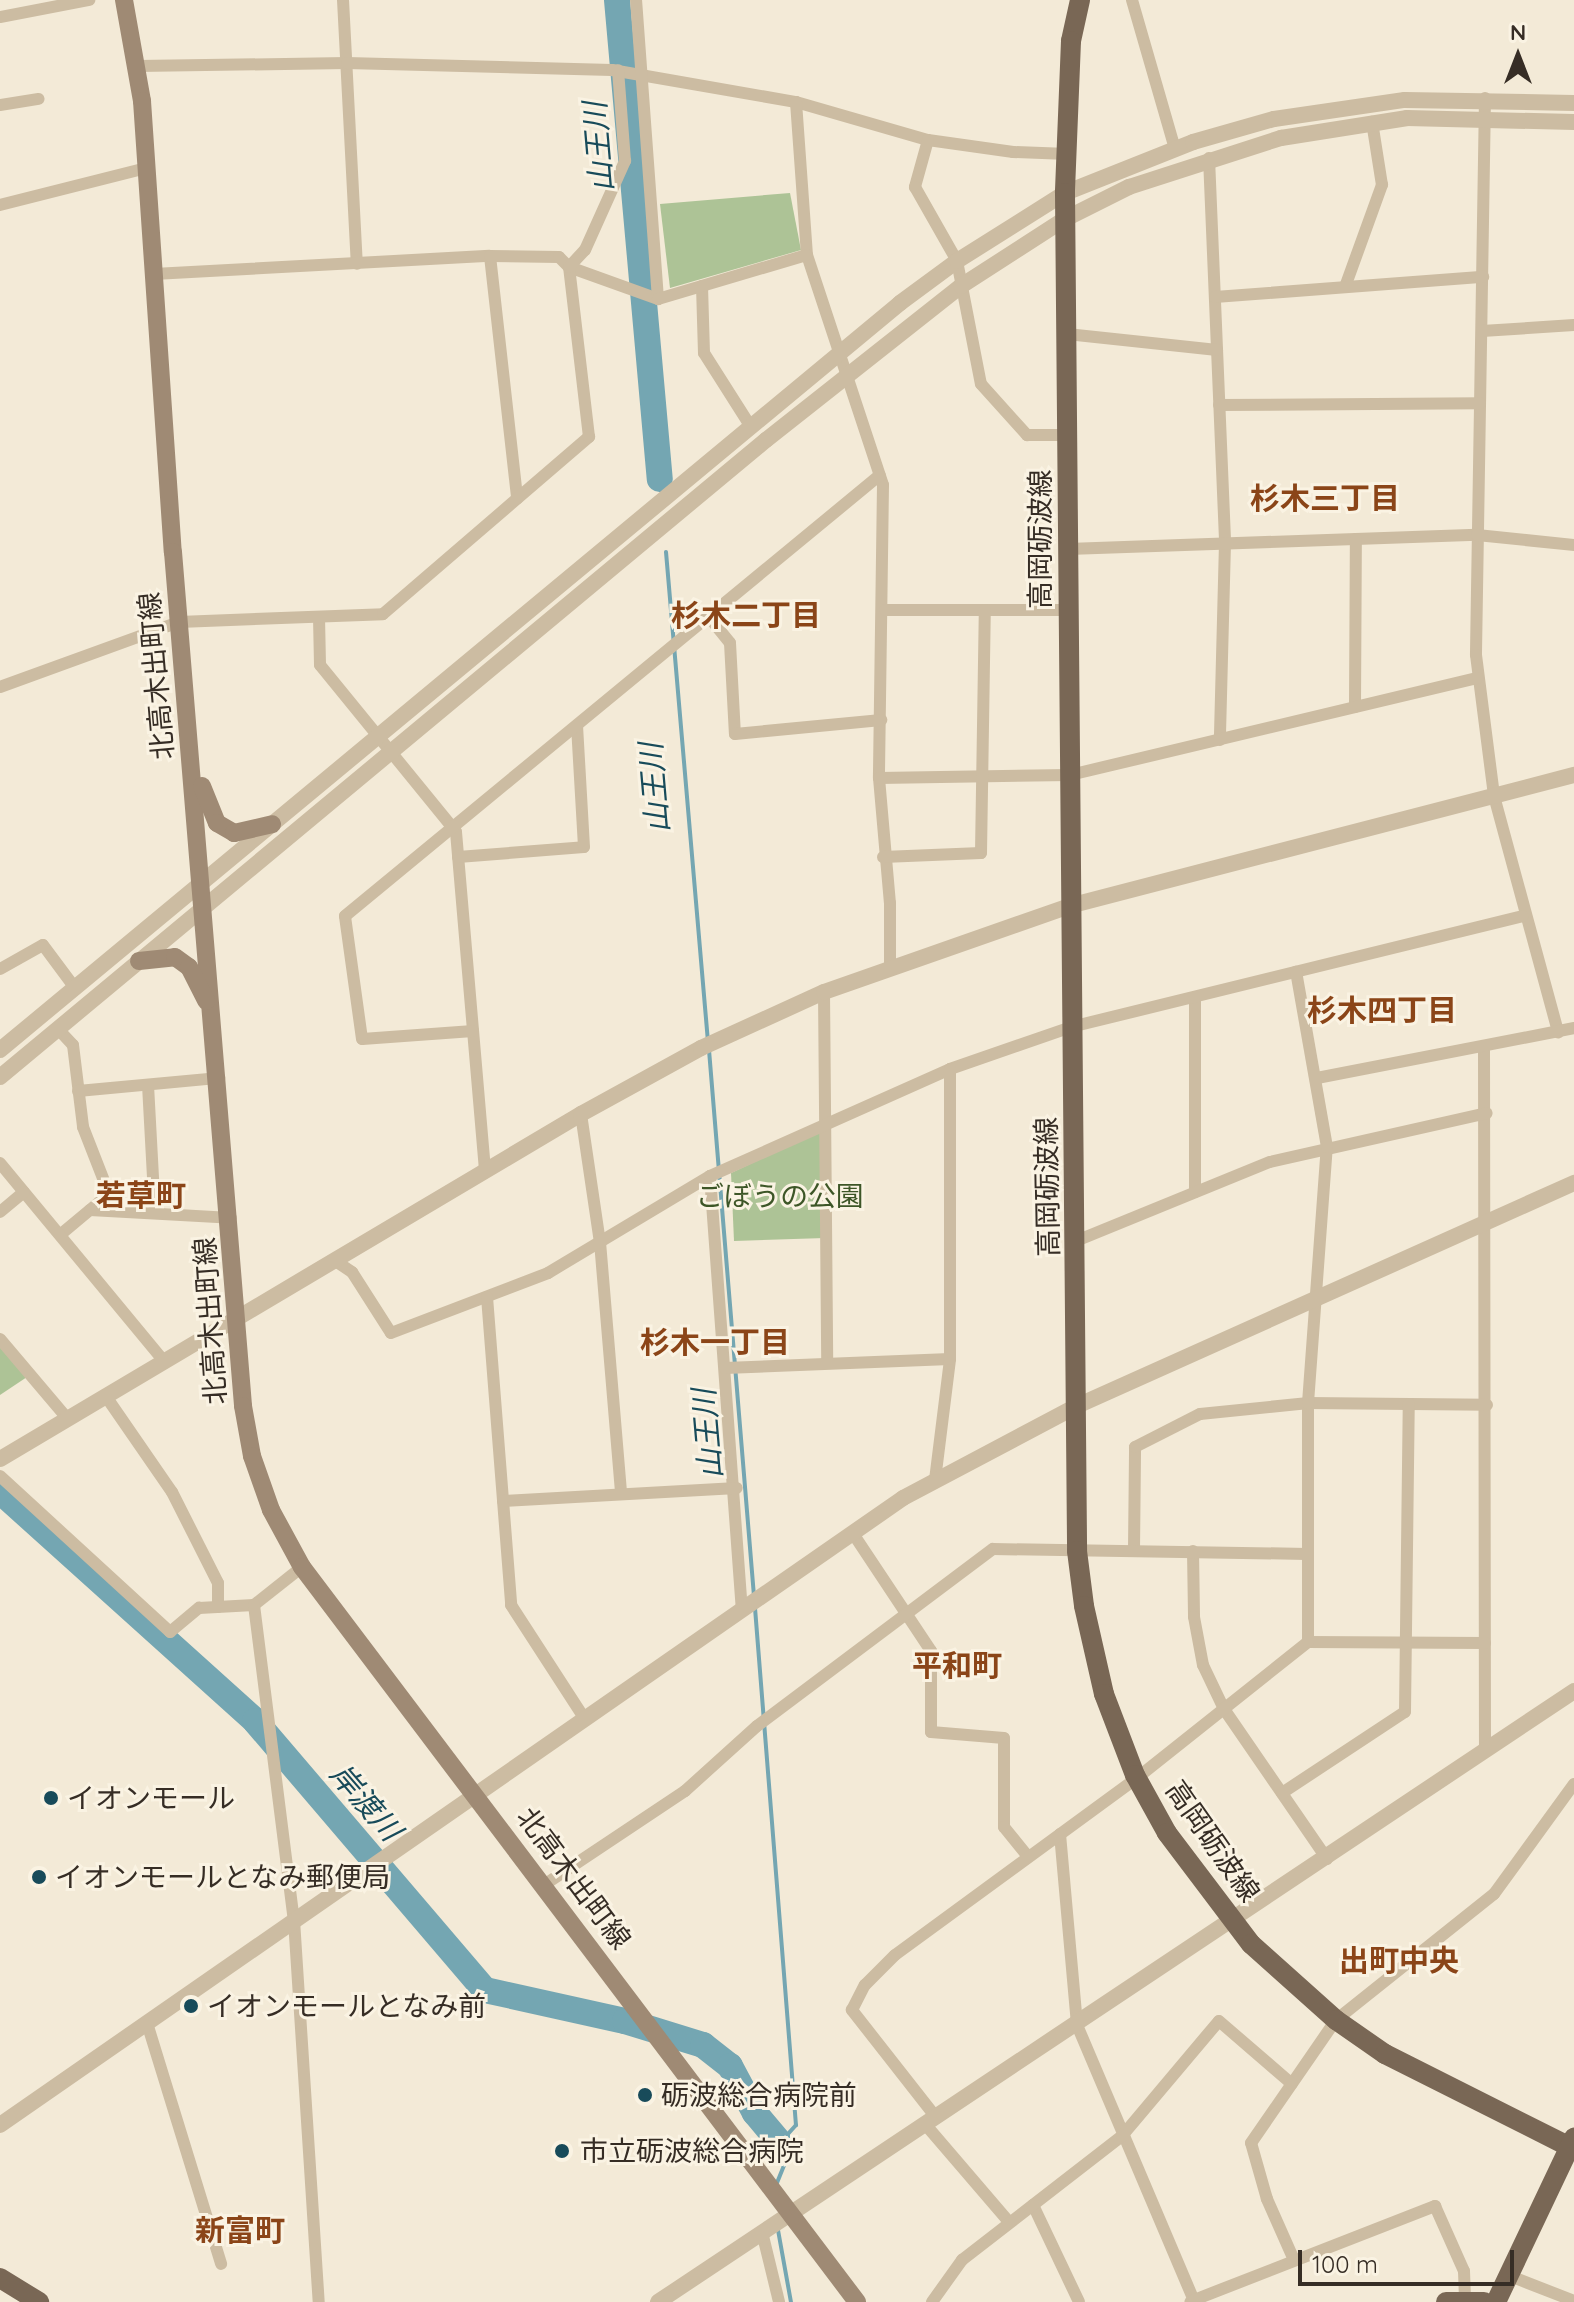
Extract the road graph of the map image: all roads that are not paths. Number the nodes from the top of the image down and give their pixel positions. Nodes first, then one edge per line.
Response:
1 (89, 0) edge
2 (124, 0) edge
3 (343, 0) edge
4 (636, 0) edge
5 (1080, 0) edge
6 (1132, 0) edge
7 (0, 17) edge
8 (347, 63) junction
9 (138, 66) junction
10 (618, 70) junction
11 (641, 73) junction
12 (1485, 98) junction
13 (39, 99) dead end
14 (796, 102) junction
15 (1574, 103) edge
16 (0, 105) edge
17 (1485, 117) junction
18 (1372, 122) junction
19 (1574, 122) edge
20 (928, 140) junction
21 (1175, 149) junction
22 (1068, 154) junction
23 (1209, 158) junction
24 (146, 168) junction
25 (1065, 193) junction
26 (0, 205) edge
27 (1065, 219) junction
28 (807, 255) junction
29 (490, 256) junction
30 (957, 261) junction
31 (357, 264) junction
32 (569, 267) junction
33 (154, 274) junction
34 (1483, 277) junction
35 (702, 286) junction
36 (961, 286) junction
37 (1345, 287) junction
38 (1215, 297) junction
39 (658, 299) junction
40 (1574, 325) edge
41 (1482, 331) junction
42 (1067, 334) junction
43 (1217, 350) junction
44 (843, 352) junction
45 (850, 373) junction
46 (1480, 403) junction
47 (1219, 405) junction
48 (751, 427) junction
49 (1068, 435) junction
50 (880, 475) junction
51 (517, 498) junction
52 (1477, 535) junction
53 (1356, 539) junction
54 (1225, 543) junction
55 (1574, 545) edge
56 (1068, 549) junction
57 (885, 610) junction
58 (985, 610) junction
59 (1068, 610) junction
60 (319, 617) junction
61 (709, 617) junction
62 (179, 622) junction
63 (1478, 678) junction
64 (0, 687) edge
65 (1355, 707) junction
66 (881, 720) junction
67 (577, 726) junction
68 (190, 736) junction
69 (375, 737) junction
70 (1220, 740) junction
71 (388, 753) junction
72 (1070, 775) junction
73 (1574, 775) edge
74 (985, 776) junction
75 (879, 778) junction
76 (1494, 796) junction
77 (272, 824) junction
78 (452, 829) junction
79 (458, 857) junction
80 (883, 857) junction
81 (203, 882) junction
82 (205, 905) junction
83 (1073, 905) junction
84 (1523, 916) junction
85 (139, 961) junction
86 (890, 967) junction
87 (0, 969) edge
88 (1296, 972) junction
89 (75, 988) junction
90 (824, 992) junction
91 (1195, 997) junction
92 (1071, 1027) junction
93 (1574, 1028) edge
94 (58, 1029) junction
95 (473, 1031) junction
96 (1558, 1032) junction
97 (1484, 1047) junction
98 (0, 1050) edge
99 (217, 1051) junction
100 (950, 1069) junction
101 (0, 1077) edge
102 (219, 1078) junction
103 (1317, 1078) junction
104 (148, 1085) junction
105 (78, 1091) junction
106 (1487, 1113) junction
107 (581, 1114) junction
108 (828, 1121) junction
109 (1327, 1147) junction
110 (0, 1163) edge
111 (485, 1170) junction
112 (710, 1176) junction
113 (1574, 1183) edge
114 (24, 1192) junction
115 (1195, 1192) junction
116 (90, 1210) junction
117 (0, 1212) edge
118 (155, 1213) junction
119 (231, 1218) junction
120 (1488, 1222) junction
121 (60, 1235) junction
122 (1076, 1241) junction
123 (600, 1242) junction
124 (334, 1260) junction
125 (487, 1297) junction
126 (1314, 1299) junction
127 (239, 1319) junction
128 (0, 1339) edge
129 (950, 1359) junction
130 (164, 1361) junction
131 (827, 1361) junction
132 (725, 1368) junction
133 (105, 1395) junction
134 (1308, 1403) junction
135 (1409, 1404) junction
136 (1079, 1405) junction
137 (1487, 1405) junction
138 (67, 1418) junction
139 (0, 1459) edge
140 (0, 1476) edge
141 (935, 1480) junction
142 (737, 1488) junction
143 (621, 1492) junction
144 (503, 1501) junction
145 (852, 1532) junction
146 (1134, 1549) junction
147 (1077, 1551) junction
148 (1193, 1551) junction
149 (1307, 1554) junction
150 (302, 1567) junction
151 (254, 1605) junction
152 (218, 1607) junction
153 (742, 1608) junction
154 (910, 1611) junction
155 (1308, 1642) junction
156 (1485, 1643) junction
157 (1406, 1644) junction
158 (1574, 1691) edge
159 (1224, 1709) junction
160 (584, 1718) junction
161 (1485, 1750) junction
162 (1137, 1778) junction
163 (1574, 1784) edge
164 (1282, 1793) junction
165 (476, 1795) junction
166 (1060, 1834) junction
167 (1028, 1857) junction
168 (1327, 1859) junction
169 (544, 1885) junction
170 (294, 1920) junction
171 (1235, 1922) junction
172 (1336, 2020) junction
173 (147, 2023) junction
174 (1077, 2025) junction
175 (1292, 2084) junction
176 (930, 2120) junction
177 (0, 2125) edge
178 (1122, 2136) junction
179 (1573, 2145) edge
180 (1033, 2205) junction
181 (788, 2213) junction
182 (1009, 2222) junction
183 (762, 2232) junction
184 (1294, 2260) junction
185 (221, 2264) dead end
186 (1510, 2276) junction
187 (2, 2283) edge
188 (1192, 2301) edge
189 (1465, 2301) edge
190 (1574, 2301) edge
191 (39, 2302) edge
192 (319, 2302) edge
193 (658, 2302) edge
194 (779, 2302) edge
195 (857, 2302) edge
196 (932, 2302) edge
197 (1079, 2302) edge
198 (1496, 2302) edge

1 - 7 street
2 - 9 main road, 北高木出町線
3 - 8 street
4 - 11 street
5 - 22 main road, 高岡砺波線
6 - 21 street
8 - 9 street
8 - 10 street
8 - 31 street
9 - 24 main road, 北高木出町線
10 - 11 street
10 - 32 street
11 - 14 street
11 - 39 street
12 - 15 street
12 - 17 street
12 - 21 street
13 - 16 street
14 - 20 street
14 - 28 street
17 - 18 street
17 - 19 street
17 - 34 street
18 - 23 street
18 - 37 street
20 - 22 street
20 - 30 street
21 - 25 street
22 - 25 main road, 高岡砺波線
23 - 27 street
23 - 38 street
24 - 26 street
24 - 33 main road, 北高木出町線
25 - 27 main road, 高岡砺波線
25 - 30 street
27 - 36 street
27 - 42 main road, 高岡砺波線
28 - 35 street
28 - 44 street
29 - 31 street
29 - 32 street
29 - 51 street
30 - 36 street
30 - 44 street
31 - 33 street
32 - 39 street
32 - 51 street
33 - 62 main road, 北高木出町線
34 - 37 street
34 - 41 street
35 - 39 street
35 - 48 street
36 - 45 street
36 - 49 street
37 - 38 street
38 - 43 street
40 - 41 street
41 - 46 street
42 - 43 street
42 - 49 main road, 高岡砺波線
43 - 47 street
44 - 45 street
44 - 48 street
45 - 50 street
45 - 71 street
46 - 47 street
46 - 52 street
47 - 54 street
48 - 69 street
49 - 56 main road, 高岡砺波線
50 - 57 street
50 - 61 street
51 - 60 street
52 - 53 street
52 - 55 street
52 - 63 street
53 - 54 street
53 - 65 street
54 - 56 street
54 - 70 street
56 - 59 main road, 高岡砺波線
57 - 58 street
57 - 66 street
58 - 59 street
58 - 74 street
59 - 72 main road, 高岡砺波線
60 - 62 street
60 - 69 street
61 - 66 street
61 - 67 street
62 - 64 street
62 - 68 main road, 北高木出町線
63 - 65 street
63 - 76 street
65 - 70 street
66 - 75 street
67 - 78 street
67 - 79 street
68 - 77 main road
68 - 81 main road, 北高木出町線
69 - 71 street
69 - 77 street
70 - 72 street
71 - 78 street
71 - 82 street
72 - 74 street
72 - 83 main road, 高岡砺波線
73 - 76 street
74 - 75 street
74 - 80 street
75 - 80 street
76 - 83 street
76 - 84 street
77 - 81 street
78 - 79 street
78 - 95 street
79 - 95 street
80 - 86 street
81 - 82 main road, 北高木出町線
81 - 89 street
82 - 85 street
82 - 99 main road, 北高木出町線
83 - 86 street
83 - 92 main road, 高岡砺波線
84 - 88 street
84 - 96 street
85 - 94 street
85 - 99 main road
86 - 90 street
87 - 89 street
88 - 91 street
88 - 103 street
89 - 98 street
90 - 107 street
90 - 108 street
91 - 92 street
91 - 115 street
92 - 100 street
92 - 122 main road, 高岡砺波線
93 - 96 street
94 - 101 street
94 - 105 street
95 - 111 street
96 - 97 street
97 - 103 street
97 - 106 street
99 - 102 main road, 北高木出町線
100 - 108 street
100 - 129 street
102 - 104 street
102 - 119 main road, 北高木出町線
103 - 109 street
104 - 105 street
104 - 118 street
105 - 116 street
106 - 109 street
106 - 120 street
107 - 111 street
107 - 123 street
108 - 112 street
108 - 131 street
109 - 115 street
109 - 126 street
110 - 114 street
111 - 124 street
112 - 123 street
112 - 132 street
113 - 120 street
114 - 117 street
114 - 121 street
115 - 122 street
116 - 118 street
116 - 121 street
118 - 119 street
119 - 127 main road, 北高木出町線
120 - 126 street
120 - 137 street
121 - 130 street
122 - 136 main road, 高岡砺波線
123 - 125 street
123 - 143 street
124 - 125 street
124 - 127 street
125 - 144 street
126 - 134 street
126 - 136 street
127 - 130 street
127 - 150 main road, 北高木出町線
128 - 138 street
129 - 131 street
129 - 141 street
130 - 133 street
131 - 132 street
132 - 142 street
133 - 138 street
133 - 152 street
134 - 135 street
134 - 146 street
134 - 149 street
135 - 137 street
135 - 157 street
136 - 141 street
136 - 147 main road, 高岡砺波線
137 - 156 street
138 - 139 street
140 - 152 street
141 - 145 street
142 - 143 street
142 - 153 street
143 - 144 street
144 - 160 street
145 - 153 street
145 - 154 street
146 - 147 street
146 - 148 street
147 - 154 street
147 - 162 main road, 高岡砺波線
148 - 149 street
148 - 159 street
149 - 155 street
150 - 151 street
150 - 165 main road, 北高木出町線
151 - 152 street
151 - 170 street
153 - 160 street
154 - 167 street
154 - 169 street
155 - 157 street
155 - 159 street
156 - 157 street
156 - 161 street
157 - 164 street
158 - 161 street
159 - 162 street
159 - 164 street
160 - 165 street
161 - 168 street
162 - 166 street
162 - 171 main road, 高岡砺波線
163 - 172 street
164 - 168 street
165 - 169 main road, 北高木出町線
165 - 170 street
166 - 167 street
166 - 174 street
167 - 176 street
168 - 171 street
169 - 181 main road, 北高木出町線
170 - 173 street
170 - 192 street
171 - 172 main road, 高岡砺波線
171 - 174 street
172 - 175 street
172 - 179 main road, 高岡砺波線
173 - 177 street
173 - 185 street
174 - 176 street
174 - 178 street
175 - 178 street
175 - 184 street
176 - 181 street
176 - 182 street
178 - 180 street
178 - 188 street
179 - 186 main road
180 - 182 street
180 - 197 street
181 - 183 street
181 - 195 main road, 北高木出町線
182 - 196 street
183 - 193 street
183 - 194 street
184 - 188 street
184 - 189 street
186 - 190 street
186 - 198 main road
187 - 191 main road

